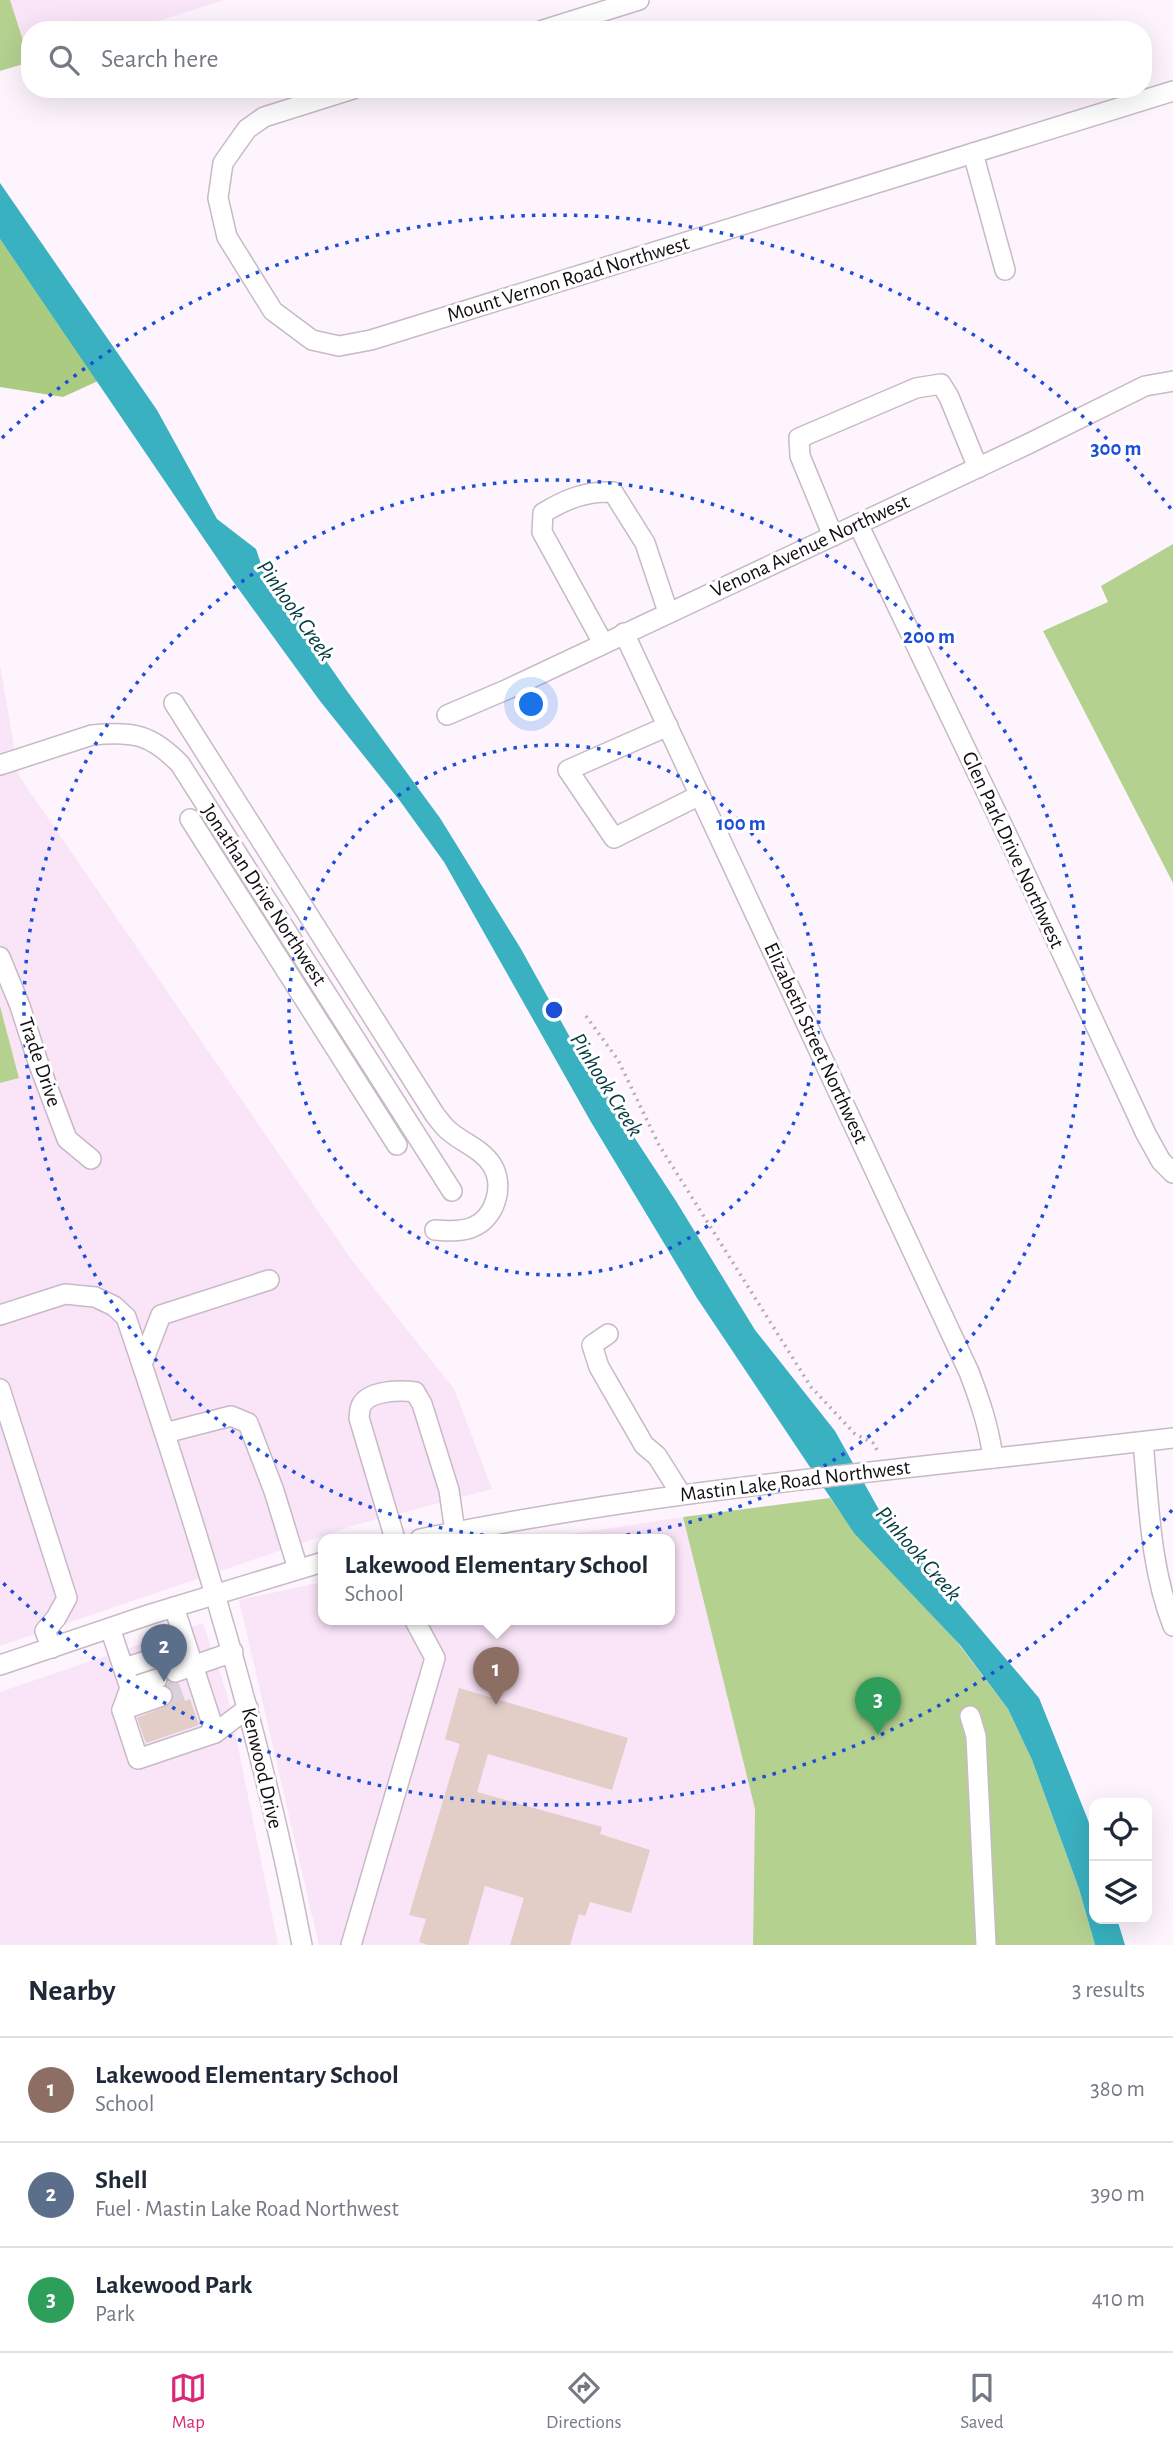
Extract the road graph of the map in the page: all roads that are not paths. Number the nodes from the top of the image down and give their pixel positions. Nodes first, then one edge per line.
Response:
1 (639, 0) edge
2 (572, 21) edge
3 (1173, 91) edge
4 (324, 98) edge
5 (1150, 98) edge
6 (1152, 98) edge
7 (973, 153) junction
8 (1005, 270) dead end
9 (1173, 381) edge
10 (978, 468) junction
11 (858, 524) junction
12 (832, 536) junction
13 (668, 612) junction
14 (624, 633) junction
15 (603, 643) junction
16 (174, 703) dead end
17 (447, 715) dead end
18 (668, 726) junction
19 (0, 765) edge
20 (701, 795) junction
21 (243, 813) junction
22 (190, 819) dead end
23 (220, 828) junction
24 (202, 839) junction
25 (275, 863) junction
26 (252, 877) junction
27 (234, 888) junction
28 (304, 909) junction
29 (282, 924) junction
30 (264, 935) junction
31 (0, 957) edge
32 (336, 959) junction
33 (313, 973) junction
34 (295, 984) junction
35 (364, 1004) junction
36 (342, 1018) junction
37 (324, 1030) junction
38 (395, 1053) junction
39 (373, 1067) junction
40 (355, 1078) junction
41 (426, 1101) junction
42 (404, 1115) junction
43 (386, 1127) junction
44 (397, 1144) dead end
45 (90, 1159) dead end
46 (1173, 1173) edge
47 (452, 1191) dead end
48 (435, 1230) dead end
49 (269, 1280) dead end
50 (0, 1315) edge
51 (607, 1334) dead end
52 (142, 1364) junction
53 (0, 1389) edge
54 (165, 1433) junction
55 (1173, 1438) edge
56 (1143, 1442) junction
57 (993, 1458) junction
58 (681, 1494) junction
59 (455, 1532) junction
60 (394, 1534) edge
61 (445, 1534) edge
62 (318, 1563) edge
63 (298, 1569) junction
64 (216, 1593) junction
65 (174, 1607) junction
66 (417, 1625) edge
67 (1173, 1626) edge
68 (110, 1628) junction
69 (52, 1648) junction
70 (233, 1652) junction
71 (2, 1659) edge
72 (124, 1668) junction
73 (179, 1676) junction
74 (130, 1688) junction
75 (248, 1708) junction
76 (122, 1710) junction
77 (970, 1717) dead end
78 (215, 1733) junction
79 (302, 1945) edge
80 (351, 1945) edge
81 (986, 1945) edge

1 - 2 street
3 - 6 street, Mount Vernon Road Northwest
4 - 7 street, Mount Vernon Road Northwest
5 - 7 street, Mount Vernon Road Northwest
7 - 8 street
9 - 10 street, Venona Avenue Northwest
10 - 11 street, Venona Avenue Northwest
10 - 12 street
11 - 12 street, Venona Avenue Northwest
11 - 46 street, Glen Park Drive Northwest
12 - 13 street, Venona Avenue Northwest
13 - 14 street, Venona Avenue Northwest
13 - 15 street
14 - 15 street, Venona Avenue Northwest
14 - 18 street, Elizabeth Street Northwest
15 - 17 street, Venona Avenue Northwest
16 - 21 street
18 - 20 street, Elizabeth Street Northwest
18 - 20 street
19 - 23 street, Jonathan Drive Northwest
20 - 57 street, Elizabeth Street Northwest
21 - 23 street
21 - 25 street
22 - 24 street
23 - 24 street
23 - 26 street, Jonathan Drive Northwest
24 - 27 street
25 - 26 street
25 - 28 street
26 - 27 street
26 - 29 street, Jonathan Drive Northwest
27 - 30 street
28 - 29 street
28 - 32 street
29 - 30 street
29 - 33 street, Jonathan Drive Northwest
30 - 34 street
31 - 45 street, Trade Drive
32 - 33 street
32 - 35 street
33 - 34 street
33 - 36 street, Jonathan Drive Northwest
34 - 37 street
35 - 36 street
35 - 38 street
36 - 37 street
36 - 39 street, Jonathan Drive Northwest
37 - 40 street
38 - 39 street
38 - 41 street
39 - 40 street
39 - 42 street, Jonathan Drive Northwest
40 - 43 street
41 - 42 street
41 - 48 street
42 - 43 street
42 - 47 street, Jonathan Drive Northwest
43 - 44 street
49 - 52 street
50 - 52 street, Kenwood Drive
51 - 58 street
52 - 54 street, Kenwood Drive
53 - 69 street
54 - 63 street
54 - 64 street, Kenwood Drive
55 - 56 street, Mastin Lake Road Northwest
56 - 57 street, Mastin Lake Road Northwest
56 - 67 street
57 - 58 street, Mastin Lake Road Northwest
58 - 59 street, Mastin Lake Road Northwest
59 - 60 street
59 - 61 street, Mastin Lake Road Northwest
62 - 63 street
63 - 64 street
64 - 65 street
64 - 70 street, Kenwood Drive
65 - 68 street
65 - 73 street
66 - 80 street
68 - 69 street
68 - 72 street
69 - 71 street
70 - 73 street
70 - 75 street, Kenwood Drive
72 - 73 street
72 - 74 street
73 - 74 street
73 - 76 street
73 - 78 street
74 - 76 street
75 - 78 street
75 - 79 street, Kenwood Drive
76 - 78 street
77 - 81 street

